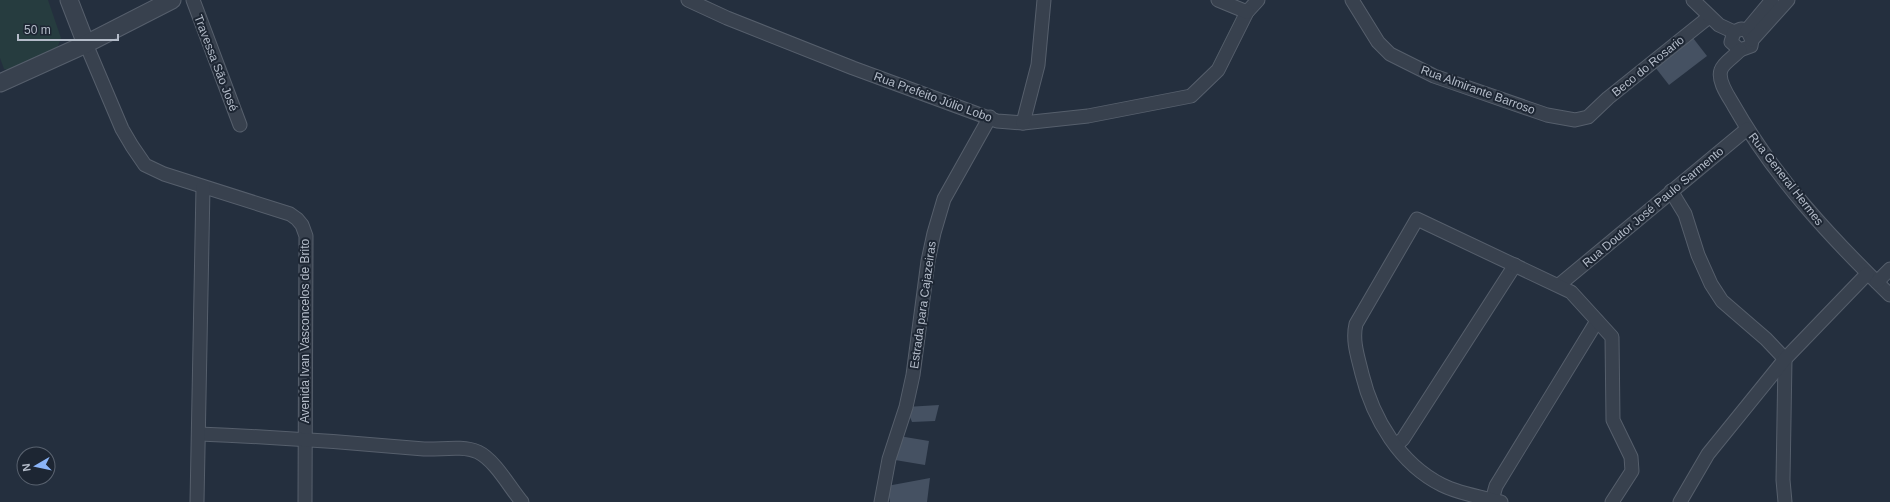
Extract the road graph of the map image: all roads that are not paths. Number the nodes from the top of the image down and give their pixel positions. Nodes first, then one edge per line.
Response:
1 (69, 0) edge
2 (172, 0) edge
3 (193, 0) edge
4 (688, 0) edge
5 (1044, 0) edge
6 (1218, 0) edge
7 (1258, 0) edge
8 (1352, 0) edge
9 (1693, 0) edge
10 (1772, 0) edge
11 (1788, 0) edge
12 (1247, 12) junction
13 (1709, 17) junction
14 (1744, 34) junction
15 (86, 44) junction
16 (1740, 50) junction
17 (0, 82) edge
18 (990, 117) junction
19 (1588, 117) joint
20 (1023, 123) junction
21 (240, 125) dead end
22 (1747, 129) junction
23 (203, 187) junction
24 (1671, 191) junction
25 (1515, 265) junction
26 (1890, 269) edge
27 (1872, 278) junction
28 (1559, 285) junction
29 (1890, 295) edge
30 (1597, 321) junction
31 (1785, 359) junction
32 (199, 434) junction
33 (306, 439) junction
34 (1396, 445) junction
35 (1496, 501) edge
36 (197, 502) edge
37 (305, 502) edge
38 (522, 502) edge
39 (881, 502) edge
40 (1612, 502) edge
41 (1680, 502) edge
42 (1785, 502) edge

1 - 15 street
2 - 15 street
3 - 21 street, Travessa São José
4 - 18 street, Rua Prefeito Júlio Lobo
5 - 20 street
6 - 12 street
7 - 12 street, Rua Prefeito Júlio Lobo
8 - 19 street, Rua Almirante Barroso
9 - 13 street
10 - 14 street
11 - 14 street
12 - 20 street, Rua Prefeito Júlio Lobo
13 - 14 street
13 - 19 street, Beco do Rosario
14 - 16 street
14 - 16 street
15 - 17 street
15 - 23 street, Avenida Ivan Vasconcelos de Brito
16 - 22 street, Rua General Hermes
18 - 20 street, Rua Prefeito Júlio Lobo
18 - 39 street, Estrada para Cajazeiras
22 - 24 street, Rua Doutor José Paulo Sarmento
22 - 27 street, Rua General Hermes
23 - 32 street
23 - 33 street, Avenida Ivan Vasconcelos de Brito
24 - 28 street, Rua Doutor José Paulo Sarmento
24 - 31 street
25 - 28 street
25 - 34 street
25 - 34 street
26 - 27 street
27 - 29 street, Rua General Hermes
27 - 31 street
28 - 30 street
30 - 35 street
30 - 40 street
31 - 41 street
31 - 42 street
32 - 33 street
32 - 36 street
33 - 37 street, Avenida Ivan Vasconcelos de Brito
33 - 38 street
34 - 35 street

